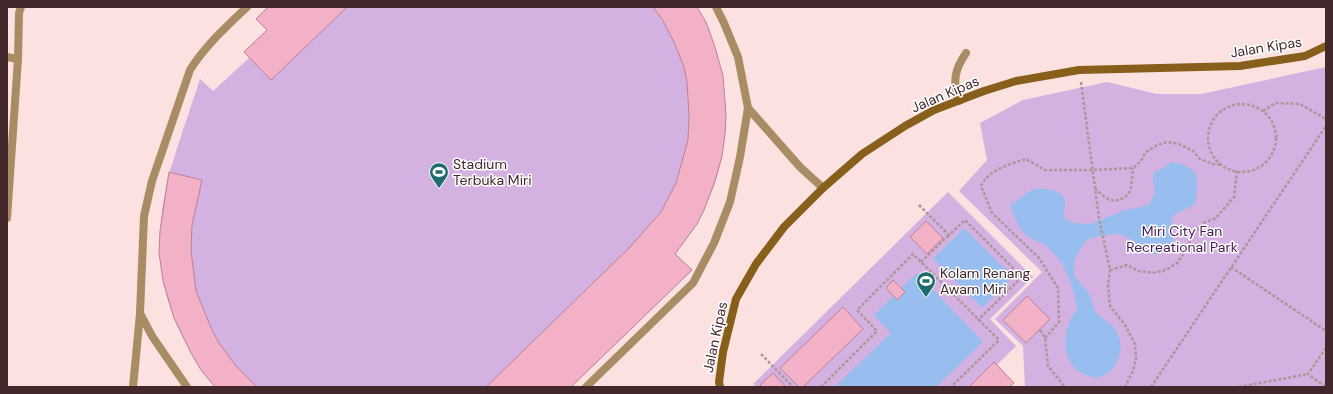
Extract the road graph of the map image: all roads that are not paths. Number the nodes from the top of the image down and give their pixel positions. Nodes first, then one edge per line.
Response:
1 (21, 7) edge
2 (247, 7) edge
3 (716, 7) edge
4 (1326, 46) edge
5 (966, 53) dead end
6 (7, 57) edge
7 (18, 59) junction
8 (959, 100) junction
9 (748, 108) junction
10 (823, 188) junction
11 (7, 218) edge
12 (140, 313) junction
13 (719, 385) edge
14 (133, 387) edge
15 (187, 387) edge
16 (586, 387) edge

1 - 7 lane
2 - 12 lane
3 - 9 lane
4 - 8 main road, Jalan Kipas
5 - 8 lane
6 - 7 lane
7 - 11 lane
8 - 10 main road, Jalan Kipas
9 - 10 lane
9 - 16 lane
10 - 13 main road, Jalan Kipas
12 - 14 lane
12 - 15 lane

